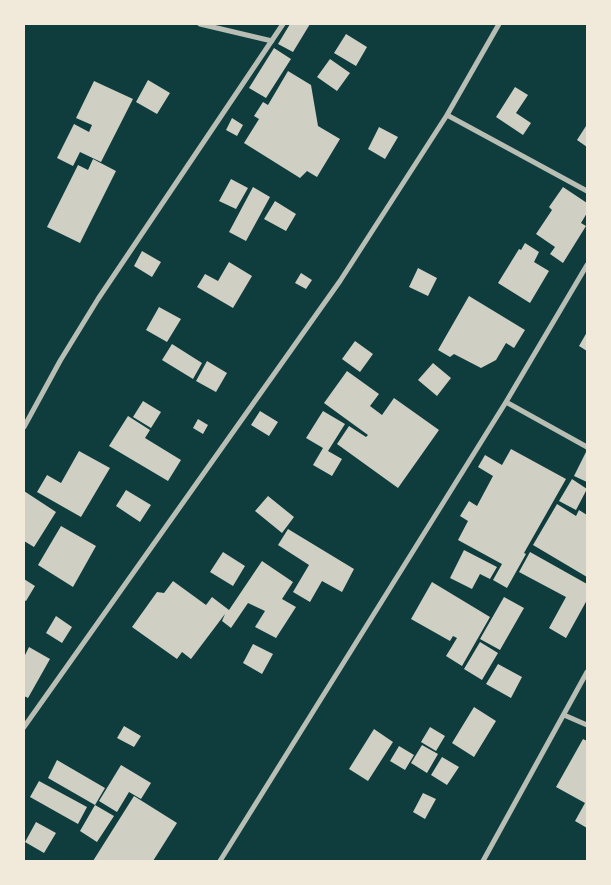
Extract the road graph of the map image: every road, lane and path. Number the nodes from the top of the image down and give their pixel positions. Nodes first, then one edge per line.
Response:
1 (200, 24) edge
2 (283, 24) edge
3 (499, 24) edge
4 (272, 41) junction
5 (446, 115) junction
6 (587, 191) edge
7 (587, 265) edge
8 (506, 402) junction
9 (24, 427) edge
10 (587, 447) edge
11 (587, 672) edge
12 (564, 715) junction
13 (587, 725) edge
14 (24, 727) edge
15 (220, 861) edge
16 (483, 861) edge

1 - 4 street
2 - 4 street
3 - 5 street
4 - 9 street
5 - 6 street
5 - 14 street
7 - 8 street
8 - 10 street
8 - 15 street
11 - 12 street
12 - 13 street
12 - 16 street

